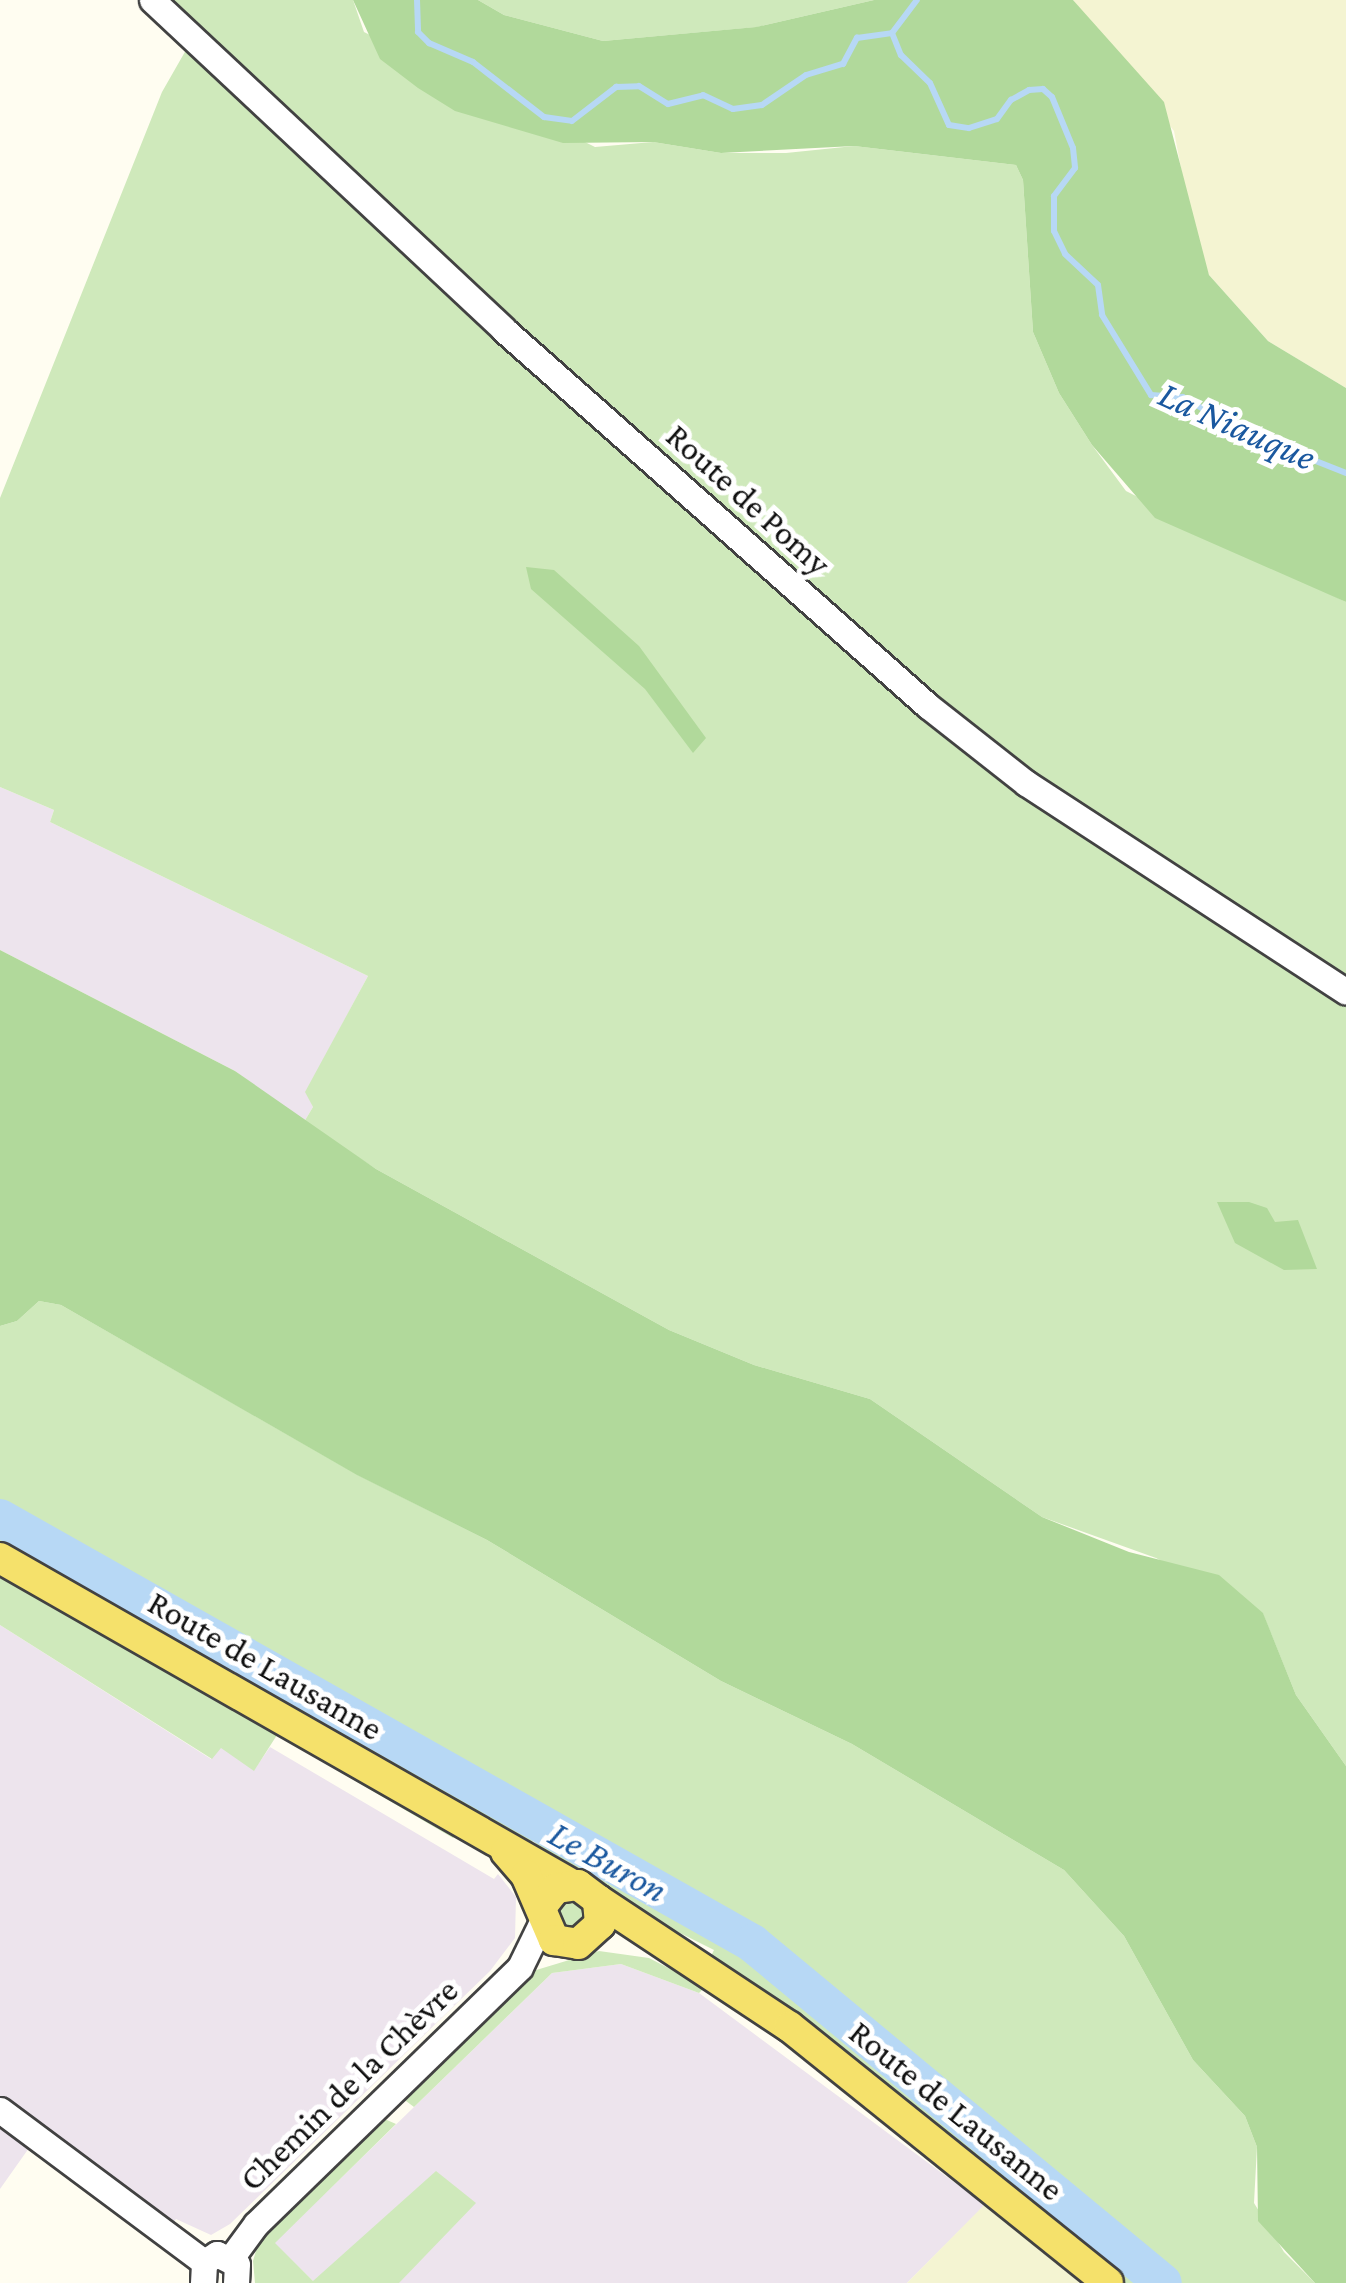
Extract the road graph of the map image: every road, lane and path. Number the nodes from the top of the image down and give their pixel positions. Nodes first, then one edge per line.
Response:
1 (152, 0) edge
2 (1346, 992) edge
3 (0, 1558) edge
4 (493, 1840) junction
5 (584, 1892) junction
6 (542, 1914) junction
7 (576, 1943) junction
8 (520, 1967) junction
9 (703, 1970) junction
10 (0, 2110) edge
11 (234, 2270) edge
12 (202, 2278) edge
13 (1108, 2283) edge

1 - 2 street, Route de Pomy
3 - 4 main road, Route de Lausanne
4 - 5 main road, Route de Lausanne
4 - 6 main road, Route de Lausanne
5 - 6 main road
5 - 7 main road
5 - 9 main road, Route de Lausanne
6 - 7 main road
6 - 8 street, Chemin de la Chèvre
7 - 8 street, Chemin de la Chèvre
7 - 9 main road, Route de Lausanne
8 - 11 street, Chemin de la Chèvre
9 - 13 main road, Route de Lausanne
10 - 12 street
11 - 12 street

